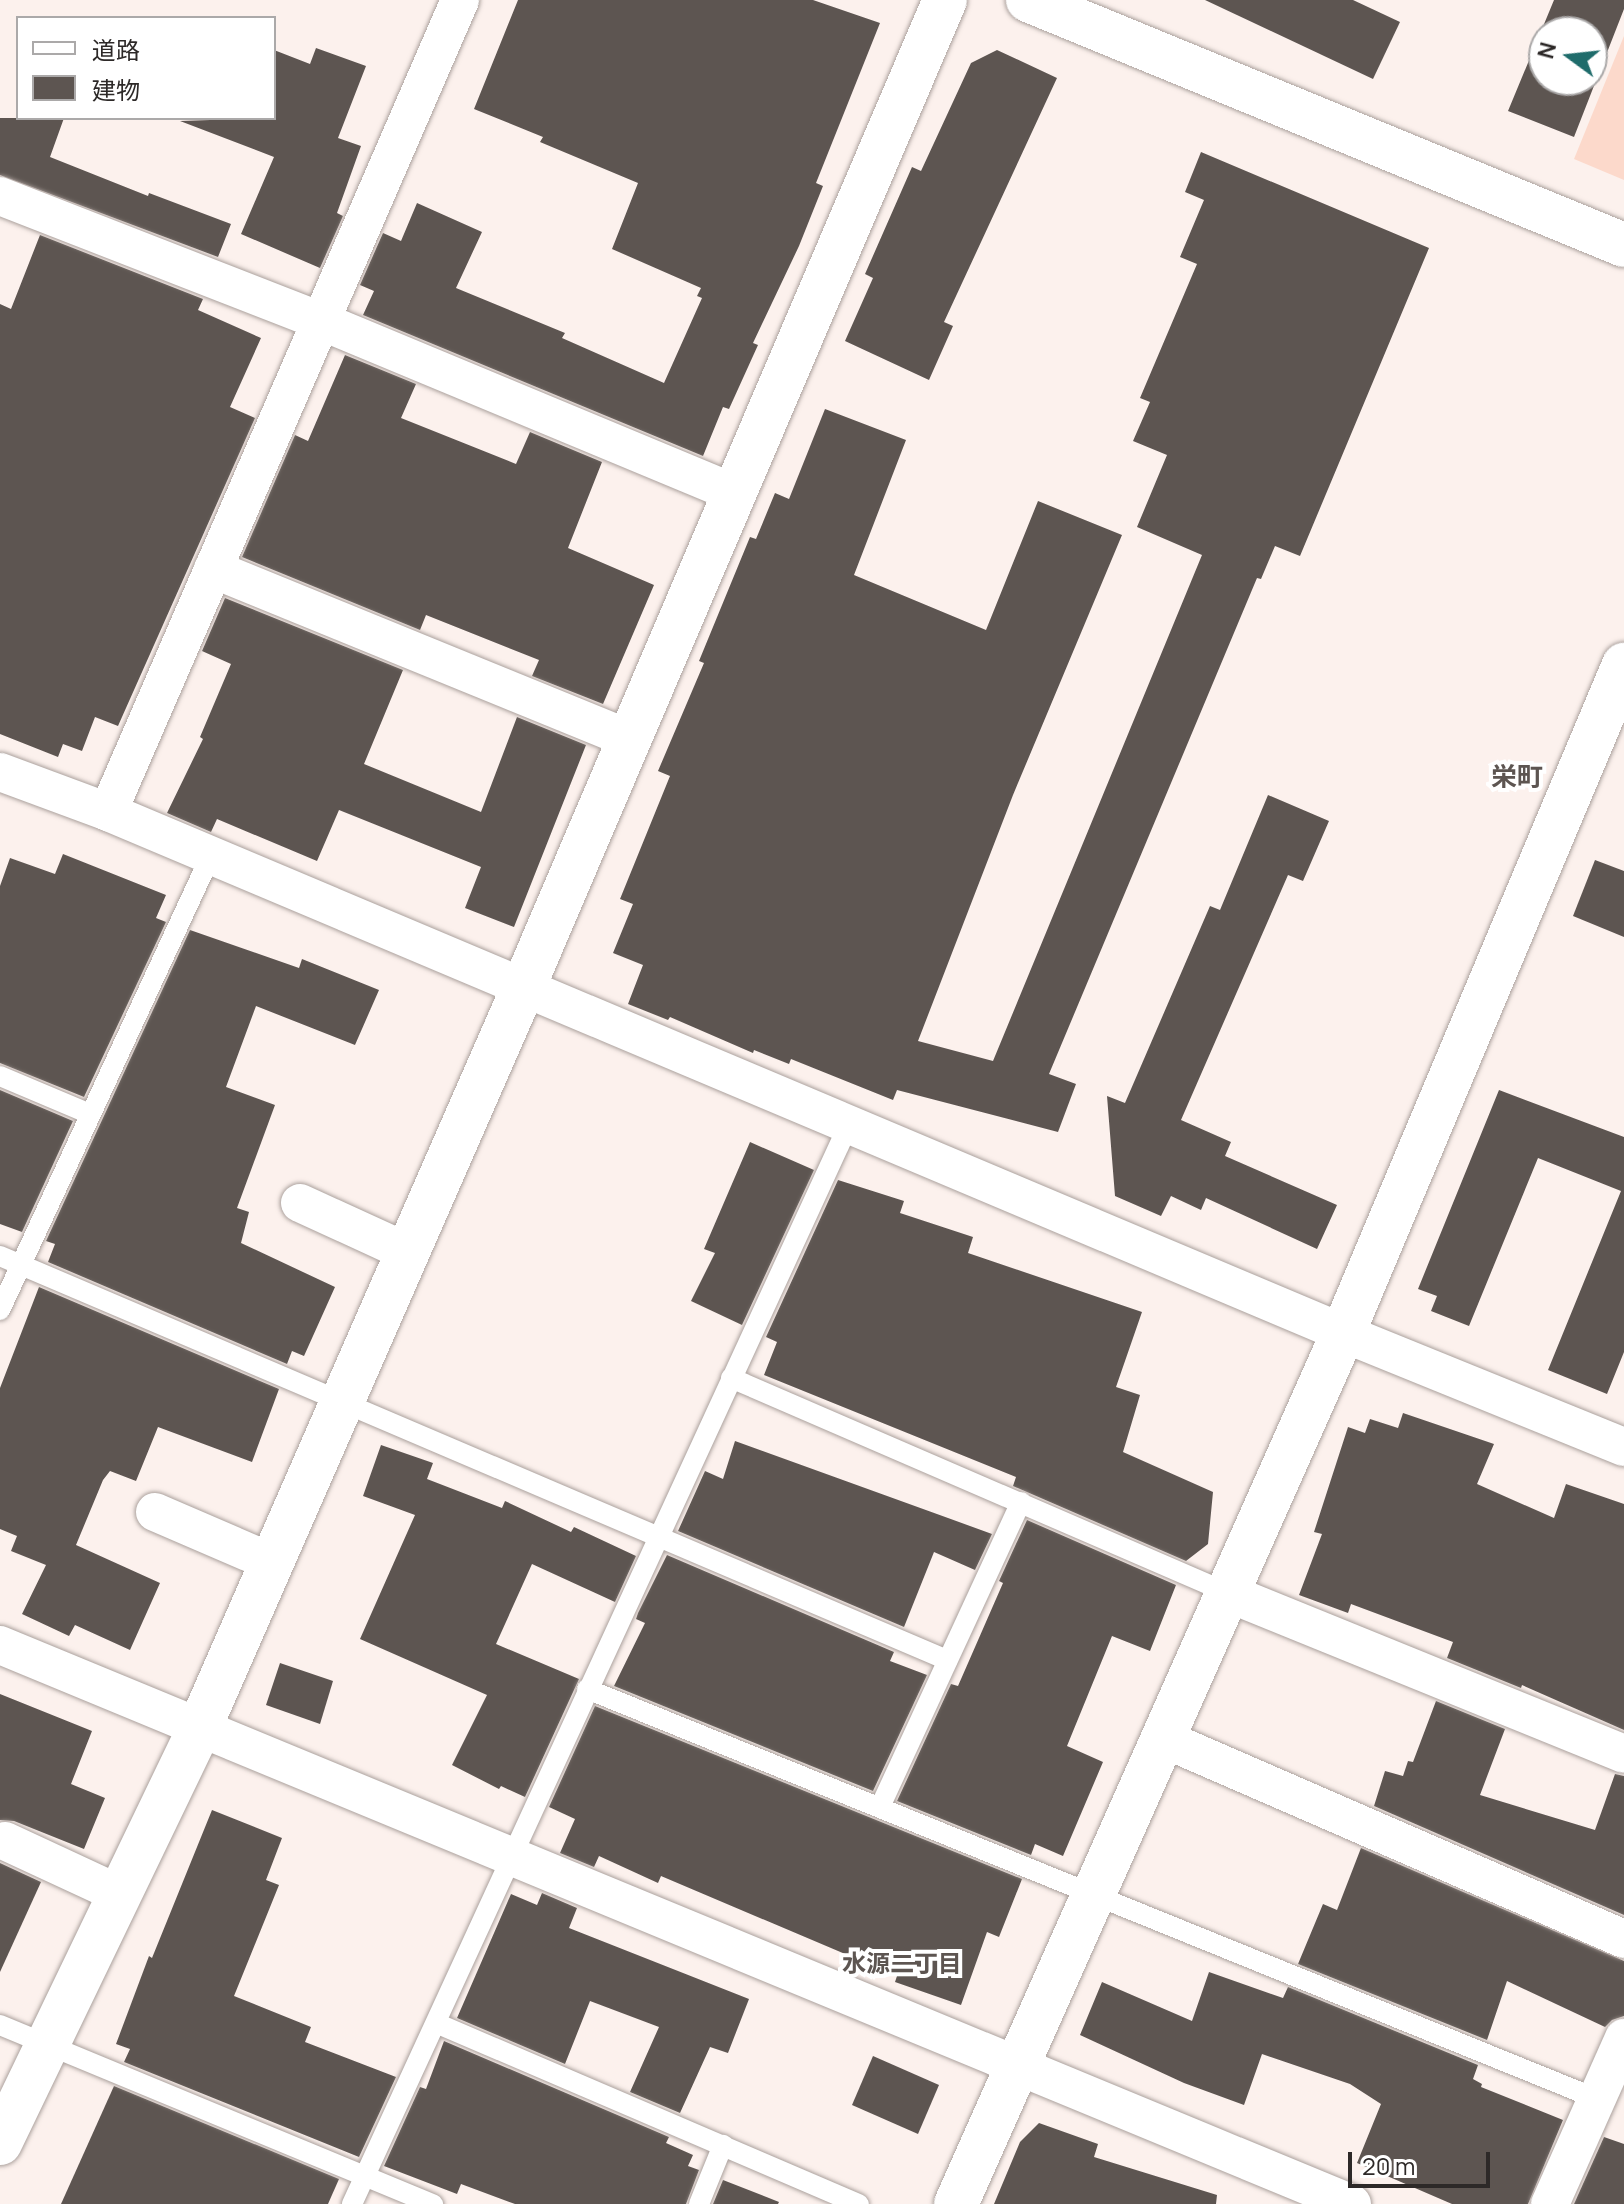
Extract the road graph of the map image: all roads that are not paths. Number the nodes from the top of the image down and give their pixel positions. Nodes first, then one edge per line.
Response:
1 (460, 0) edge
2 (945, 0) edge
3 (1028, 0) edge
4 (0, 196) edge
5 (1624, 245) edge
6 (321, 321) junction
7 (734, 493) junction
8 (213, 569) junction
9 (1624, 665) edge
10 (629, 739) junction
11 (0, 772) edge
12 (108, 812) junction
13 (211, 855) junction
14 (524, 986) junction
15 (0, 1076) edge
16 (90, 1114) junction
17 (850, 1122) junction
18 (300, 1203) dead end
19 (407, 1252) junction
20 (0, 1256) edge
21 (22, 1266) junction
22 (0, 1310) edge
23 (1343, 1333) junction
24 (731, 1378) junction
25 (341, 1400) junction
26 (1624, 1447) edge
27 (1021, 1502) junction
28 (155, 1512) dead end
29 (658, 1535) junction
30 (271, 1562) junction
31 (1228, 1593) junction
32 (0, 1645) edge
33 (947, 1660) junction
34 (587, 1689) junction
35 (199, 1729) junction
36 (1162, 1738) junction
37 (1624, 1754) edge
38 (880, 1807) junction
39 (5, 1841) dead end
40 (511, 1858) junction
41 (119, 1894) junction
42 (1091, 1894) junction
43 (1624, 1939) edge
44 (436, 2023) junction
45 (0, 2025) edge
46 (1624, 2038) edge
47 (47, 2045) junction
48 (1019, 2069) junction
49 (1597, 2099) junction
50 (0, 2143) edge
51 (723, 2145) junction
52 (364, 2177) junction
53 (352, 2204) edge
54 (433, 2204) edge
55 (699, 2204) edge
56 (859, 2204) edge
57 (956, 2204) edge
58 (1352, 2204) edge
59 (1550, 2204) edge

1 - 6 street
2 - 7 street
3 - 5 street
4 - 6 street
6 - 7 street
6 - 8 street
7 - 10 street
8 - 10 street
8 - 12 street
9 - 23 street
10 - 14 street
11 - 12 street
12 - 13 street
13 - 14 street
13 - 16 lane
14 - 17 street
14 - 19 street
15 - 16 lane
16 - 21 lane
17 - 23 street
17 - 24 lane
18 - 19 street
19 - 25 street
20 - 21 lane
21 - 22 lane
21 - 25 lane
23 - 26 street
23 - 31 street
24 - 27 lane
24 - 29 lane
25 - 29 lane
25 - 30 street
27 - 31 lane
27 - 33 lane
28 - 30 street
29 - 33 lane
29 - 34 lane
30 - 35 street
31 - 36 street
31 - 37 street
32 - 35 street
33 - 38 lane
34 - 38 lane
34 - 40 lane
35 - 40 street
35 - 41 street
36 - 42 street
36 - 43 street
38 - 42 lane
39 - 41 street
40 - 44 lane
40 - 48 street
41 - 47 street
42 - 48 street
42 - 49 lane
44 - 51 lane
44 - 52 lane
45 - 47 lane
46 - 49 street
47 - 50 street
47 - 52 lane
48 - 57 street
48 - 58 street
49 - 59 street
51 - 55 lane
51 - 56 lane
52 - 53 lane
52 - 54 lane

